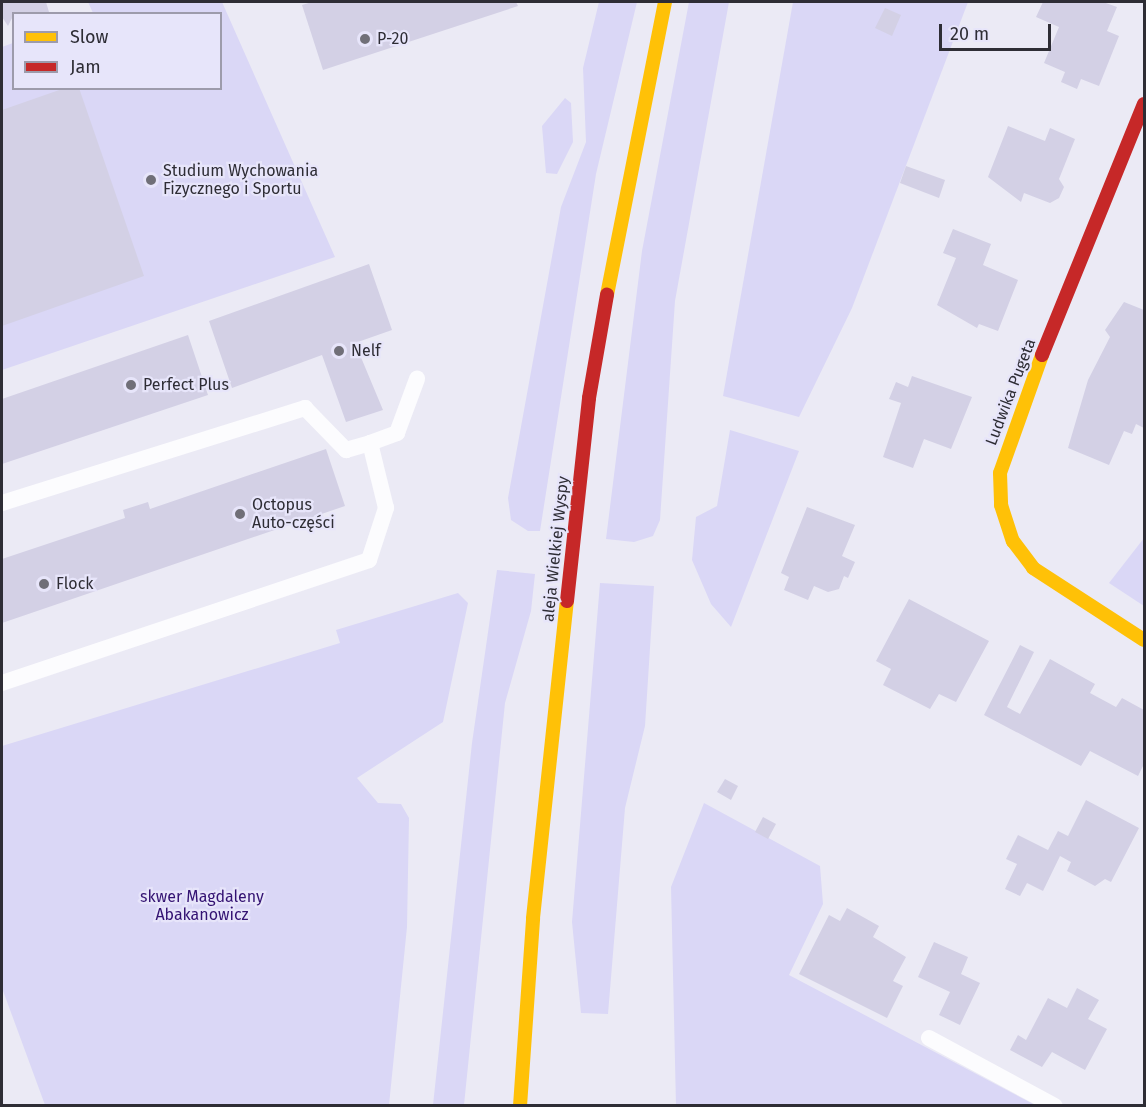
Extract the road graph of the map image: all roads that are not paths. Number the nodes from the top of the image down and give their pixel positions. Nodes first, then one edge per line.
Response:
1 (665, 2) edge
2 (1144, 104) edge
3 (417, 379) dead end
4 (370, 443) junction
5 (2, 503) edge
6 (1144, 640) edge
7 (2, 683) edge
8 (929, 1038) dead end
9 (520, 1106) edge
10 (1055, 1106) edge

1 - 9 main road, aleja Wielkiej Wyspy
2 - 6 main road, Ludwika Pugeta
3 - 4 lane
4 - 5 lane
4 - 7 lane
8 - 10 lane

